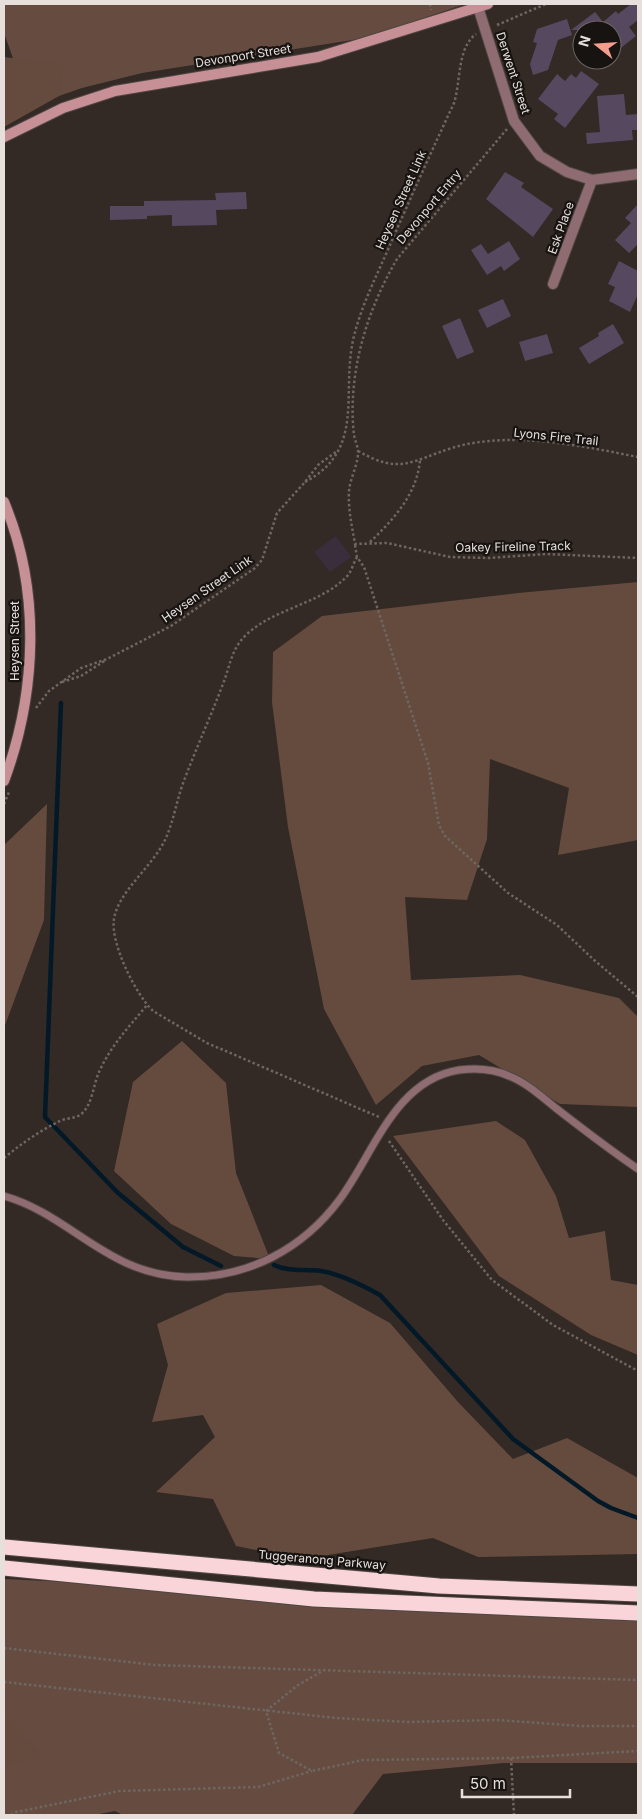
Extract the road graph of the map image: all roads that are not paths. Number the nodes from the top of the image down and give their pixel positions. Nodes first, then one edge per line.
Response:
1 (483, 5) edge
2 (4, 137) edge
3 (638, 174) edge
4 (592, 180) junction
5 (553, 284) dead end
6 (4, 502) edge
7 (4, 781) edge
8 (638, 1169) edge
9 (4, 1196) edge
10 (4, 1547) edge
11 (4, 1568) edge
12 (638, 1594) edge
13 (638, 1613) edge

1 - 2 main road, Devonport Street
1 - 4 street, Derwent Street
3 - 4 street, Derwent Street
4 - 5 street, Esk Place
6 - 7 main road, Heysen Street
8 - 9 lane
10 - 12 highway, Tuggeranong Parkway
11 - 13 highway

